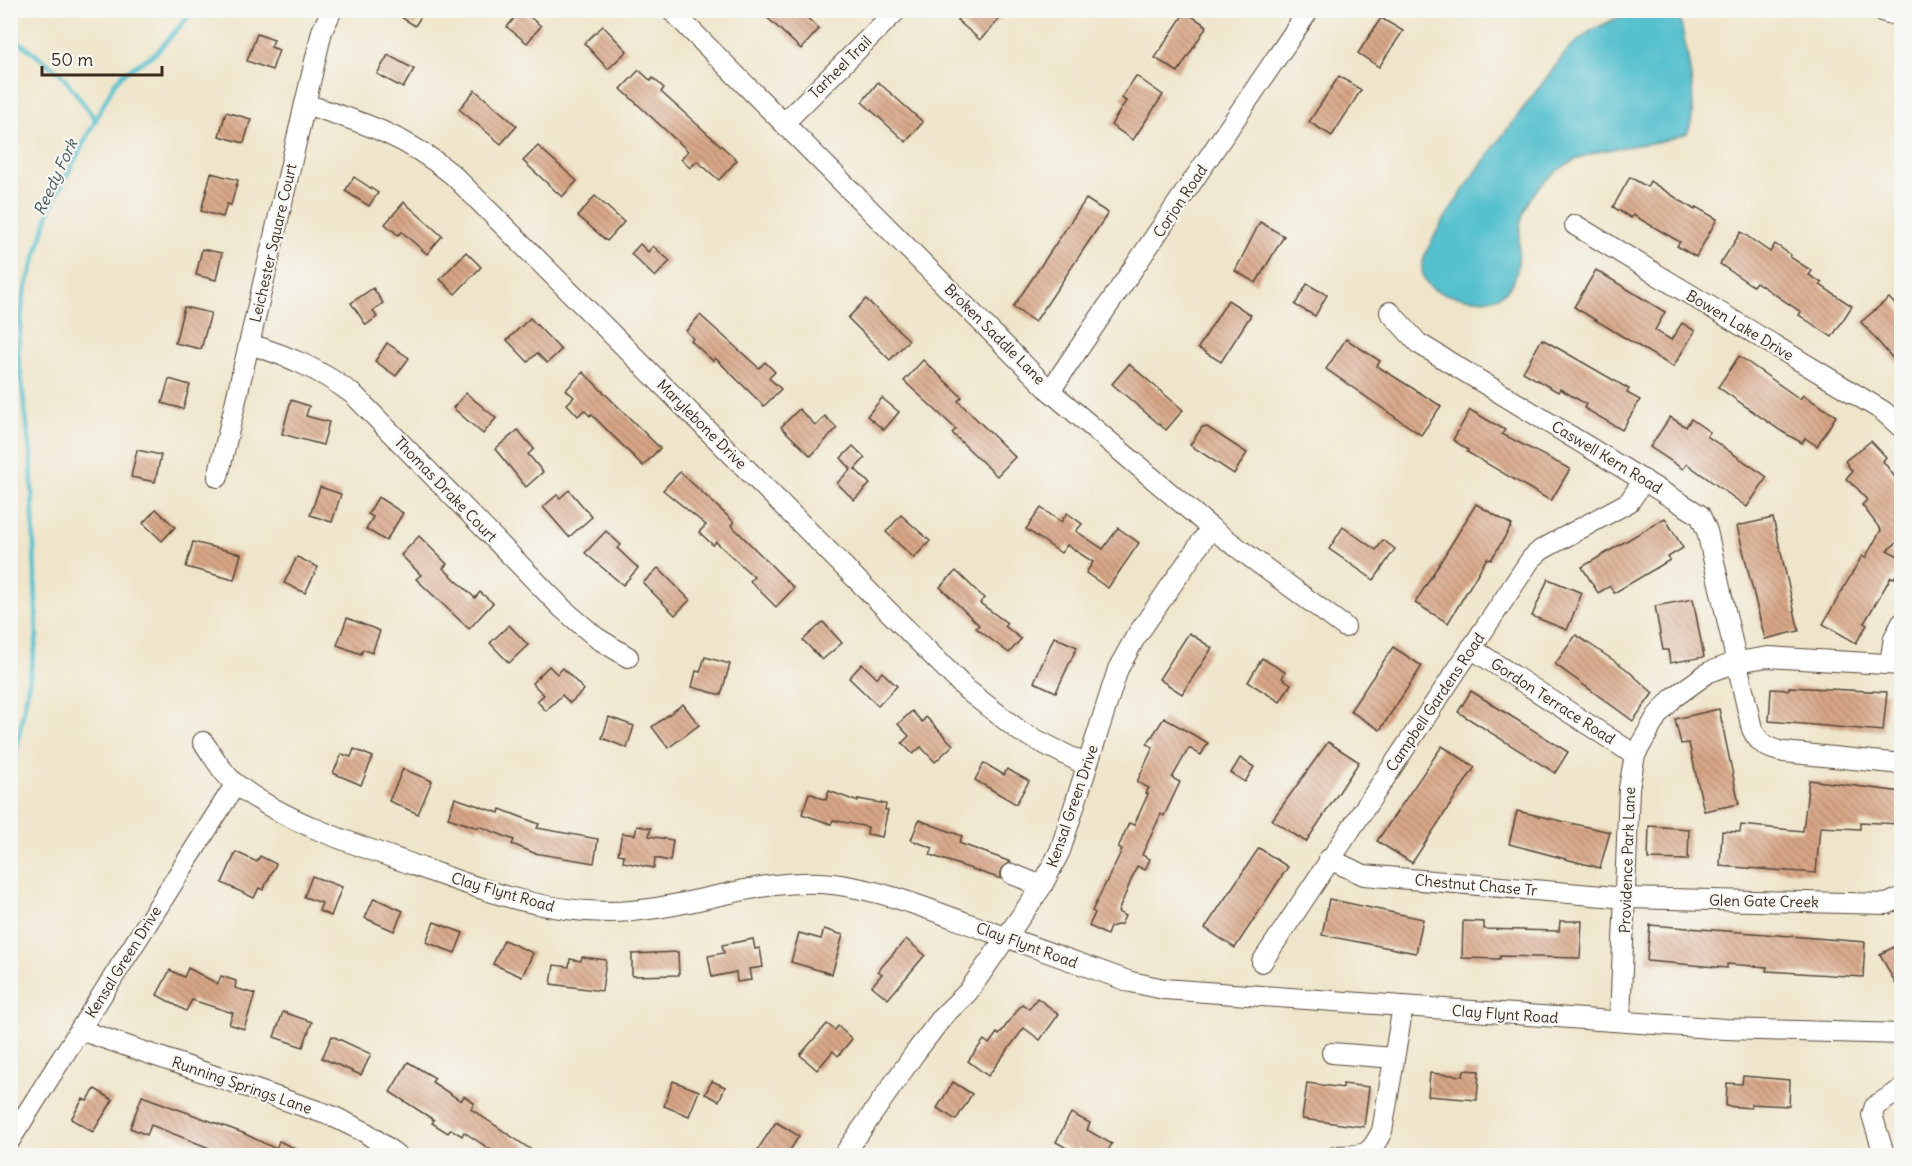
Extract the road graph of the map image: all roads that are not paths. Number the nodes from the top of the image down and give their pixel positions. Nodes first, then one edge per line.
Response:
1 (332, 10) edge
2 (671, 10) edge
3 (897, 10) edge
4 (1309, 10) edge
5 (1878, 10) edge
6 (1902, 16) edge
7 (305, 104) junction
8 (784, 123) junction
9 (1575, 225) dead end
10 (1390, 312) dead end
11 (249, 344) junction
12 (1050, 391) junction
13 (1902, 428) edge
14 (218, 477) dead end
15 (1644, 480) junction
16 (1210, 528) junction
17 (1902, 623) edge
18 (1345, 627) dead end
19 (1471, 648) junction
20 (628, 657) dead end
21 (1737, 662) junction
22 (1896, 664) edge
23 (203, 742) dead end
24 (1635, 755) junction
25 (1902, 764) edge
26 (1086, 765) junction
27 (235, 784) junction
28 (1329, 859) junction
29 (1012, 874) dead end
30 (1041, 886) junction
31 (1902, 897) edge
32 (1626, 898) junction
33 (1006, 937) junction
34 (1262, 962) dead end
35 (1403, 1006) junction
36 (1620, 1022) junction
37 (80, 1030) junction
38 (1902, 1034) edge
39 (1332, 1053) dead end
40 (1394, 1058) junction
41 (1902, 1089) edge
42 (10, 1140) edge
43 (1883, 1151) dead end
44 (398, 1155) edge
45 (843, 1155) edge
46 (1337, 1155) edge

1 - 7 street, Leichester Square Court
2 - 8 street, Broken Saddle Lane
3 - 8 street, Tarheel Trail
4 - 12 street, Corjon Road
5 - 6 street
7 - 11 street, Leichester Square Court
7 - 26 street, Marylebone Drive
8 - 12 street, Broken Saddle Lane
9 - 13 street, Bowen Lake Drive
10 - 15 street, Caswell Kern Road
11 - 14 street, Leichester Square Court
11 - 20 street, Thomas Drake Court
12 - 16 street, Broken Saddle Lane
15 - 19 street, Campbell Gardens Road
15 - 21 street, Caswell Kern Road
16 - 18 street, Broken Saddle Lane
16 - 26 street, Kensal Green Drive
17 - 22 street
19 - 24 street, Gordon Terrace Road
19 - 28 street, Campbell Gardens Road
21 - 22 street, Providence Park Lane
21 - 24 street, Providence Park Lane
21 - 25 street
23 - 27 street, Clay Flynt Road
24 - 32 street, Providence Park Lane
26 - 30 street, Kensal Green Drive
27 - 33 street, Clay Flynt Road
27 - 37 street, Kensal Green Drive
28 - 32 street, Chestnut Chase Tr
28 - 34 street, Campbell Gardens Road
29 - 30 street
30 - 33 street, Kensal Green Drive
31 - 32 street, Glen Gate Creek
32 - 36 street, Providence Park Lane
33 - 35 street, Clay Flynt Road
33 - 45 street, Kensal Green Drive
35 - 36 street, Clay Flynt Road
35 - 40 street
36 - 38 street, Clay Flynt Road
37 - 42 street, Kensal Green Drive
37 - 44 street, Running Springs Lane
39 - 40 street
40 - 46 street
41 - 43 street

